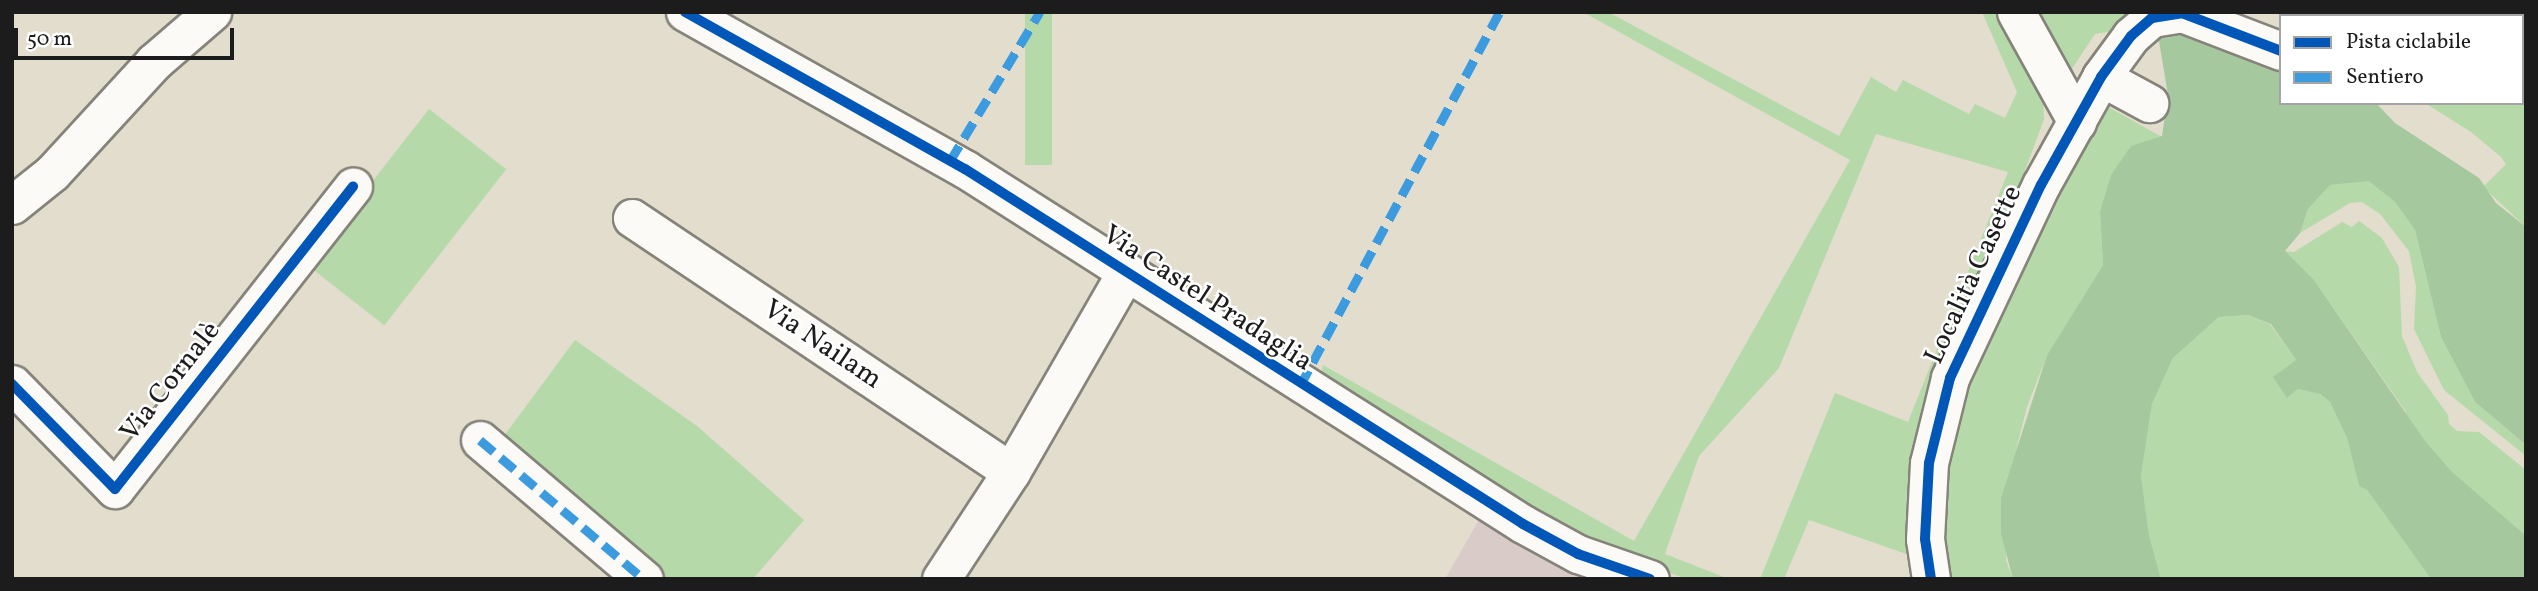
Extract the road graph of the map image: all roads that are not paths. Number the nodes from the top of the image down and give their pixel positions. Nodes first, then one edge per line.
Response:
1 (212, 12) edge
2 (685, 12) edge
3 (2016, 12) edge
4 (2279, 50) edge
5 (2101, 77) junction
6 (2149, 103) dead end
7 (2077, 122) junction
8 (353, 187) dead end
9 (12, 205) edge
10 (632, 218) dead end
11 (1125, 274) junction
12 (12, 384) edge
13 (480, 440) dead end
14 (1012, 472) junction
15 (644, 579) edge
16 (941, 579) edge
17 (1650, 579) edge
18 (1931, 579) edge

1 - 9 street
2 - 11 street, Via Castel Pradaglia
3 - 7 street
4 - 5 street, Località Casette
5 - 6 street
5 - 7 street, Località Casette
7 - 18 street, Località Casette
8 - 12 street, Via Cornalè
10 - 14 street, Via Nailam
11 - 14 street
11 - 17 street, Via Castel Pradaglia
13 - 15 street
14 - 16 street

